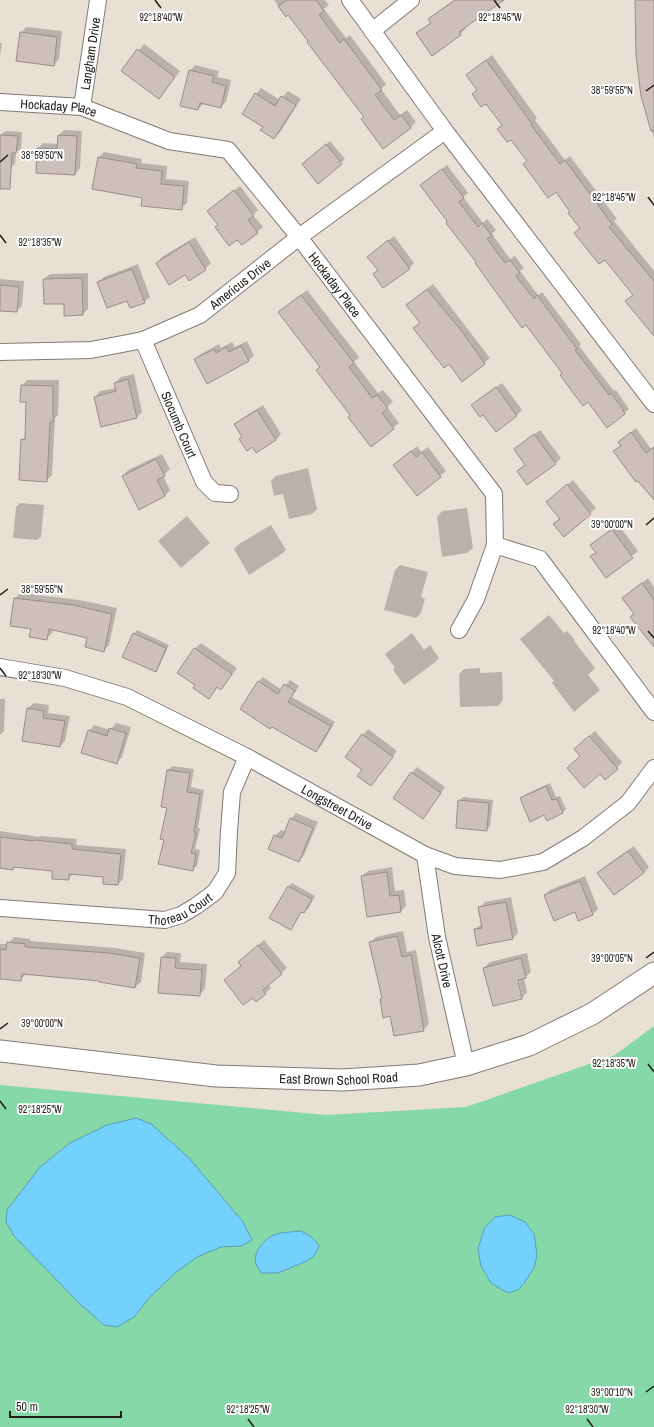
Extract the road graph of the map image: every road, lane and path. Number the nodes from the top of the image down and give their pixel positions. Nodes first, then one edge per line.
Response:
1 (98, 0) edge
2 (350, 0) edge
3 (411, 0) edge
4 (372, 31) junction
5 (0, 102) edge
6 (82, 107) junction
7 (445, 131) junction
8 (299, 237) junction
9 (143, 340) junction
10 (0, 352) edge
11 (654, 404) edge
12 (230, 494) dead end
13 (495, 545) junction
14 (459, 630) dead end
15 (0, 667) edge
16 (654, 712) edge
17 (247, 757) junction
18 (654, 768) edge
19 (425, 855) junction
20 (0, 908) edge
21 (654, 973) edge
22 (0, 1051) edge
23 (466, 1065) junction

1 - 6 street, Langham Drive
2 - 4 street
3 - 4 street
4 - 7 street
5 - 6 street, Hockaday Place
6 - 8 street, Hockaday Place
7 - 8 street, Americus Drive
7 - 11 street
8 - 9 street, Americus Drive
8 - 13 street, Hockaday Place
9 - 10 street, Americus Drive
9 - 12 street, Slocumb Court
13 - 14 street, Hockaday Place
13 - 16 street
15 - 17 street, Longstreet Drive
17 - 19 street, Longstreet Drive
17 - 20 street, Thoreau Court
18 - 19 street, Longstreet Drive
19 - 23 street, Alcott Drive
21 - 23 main road, East Brown School Road
22 - 23 main road, East Brown School Road

